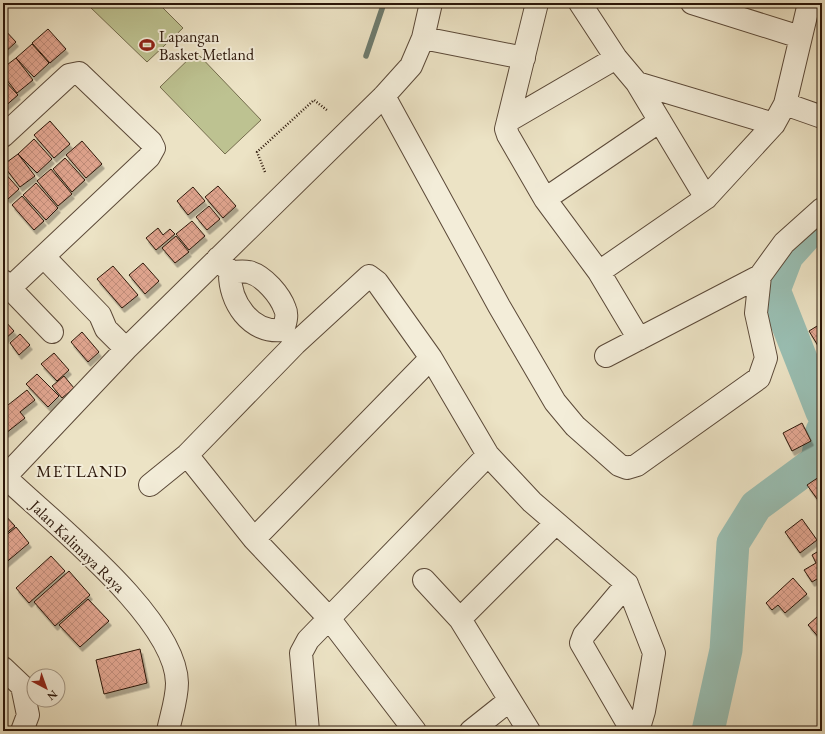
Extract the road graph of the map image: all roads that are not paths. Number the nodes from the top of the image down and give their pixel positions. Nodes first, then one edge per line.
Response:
1 (431, 3) edge
2 (537, 3) edge
3 (580, 3) edge
4 (692, 3) edge
5 (809, 3) edge
6 (800, 37) junction
7 (423, 38) junction
8 (524, 58) junction
9 (616, 58) junction
10 (637, 83) junction
11 (384, 96) junction
12 (785, 104) junction
13 (822, 117) edge
14 (660, 120) junction
15 (508, 121) junction
16 (774, 124) junction
17 (3, 136) edge
18 (706, 198) junction
19 (545, 199) junction
20 (822, 209) edge
21 (38, 262) junction
22 (224, 265) junction
23 (598, 272) junction
24 (760, 276) junction
25 (7, 284) edge
26 (52, 332) dead end
27 (289, 337) junction
28 (639, 339) junction
29 (126, 349) junction
30 (606, 356) dead end
31 (431, 358) junction
32 (187, 455) junction
33 (488, 455) junction
34 (4, 477) edge
35 (150, 485) dead end
36 (556, 523) junction
37 (254, 539) junction
38 (424, 580) dead end
39 (627, 584) junction
40 (328, 617) junction
41 (460, 619) junction
42 (3, 668) edge
43 (510, 700) junction
44 (22, 731) edge
45 (168, 731) edge
46 (308, 731) edge
47 (415, 731) edge
48 (471, 731) edge
49 (529, 731) edge
50 (632, 731) edge
51 (638, 731) edge

1 - 7 street
2 - 8 street
3 - 9 street
4 - 6 street
5 - 6 street
6 - 12 street
7 - 8 street
7 - 11 street
8 - 15 street
9 - 10 street
9 - 15 street
10 - 14 street
10 - 16 street
11 - 22 street
11 - 24 street
12 - 13 street
12 - 16 street
14 - 18 street
14 - 19 street
15 - 19 street
16 - 18 street
17 - 21 street
18 - 23 street
19 - 23 street
20 - 24 street
21 - 25 street
21 - 29 street
22 - 27 street
22 - 27 street
22 - 29 street
23 - 28 street
24 - 28 street
25 - 26 street
27 - 31 street
27 - 32 street
28 - 30 street
29 - 34 street
31 - 33 street
31 - 37 street
32 - 35 street
32 - 37 street
33 - 36 street
33 - 40 street
34 - 45 street, Jalan Kalimaya Raya
36 - 39 street
36 - 41 street
37 - 40 street
38 - 41 street
39 - 50 street
39 - 51 street
40 - 46 street
40 - 47 street
41 - 43 street
42 - 44 street
43 - 48 street
43 - 49 street

